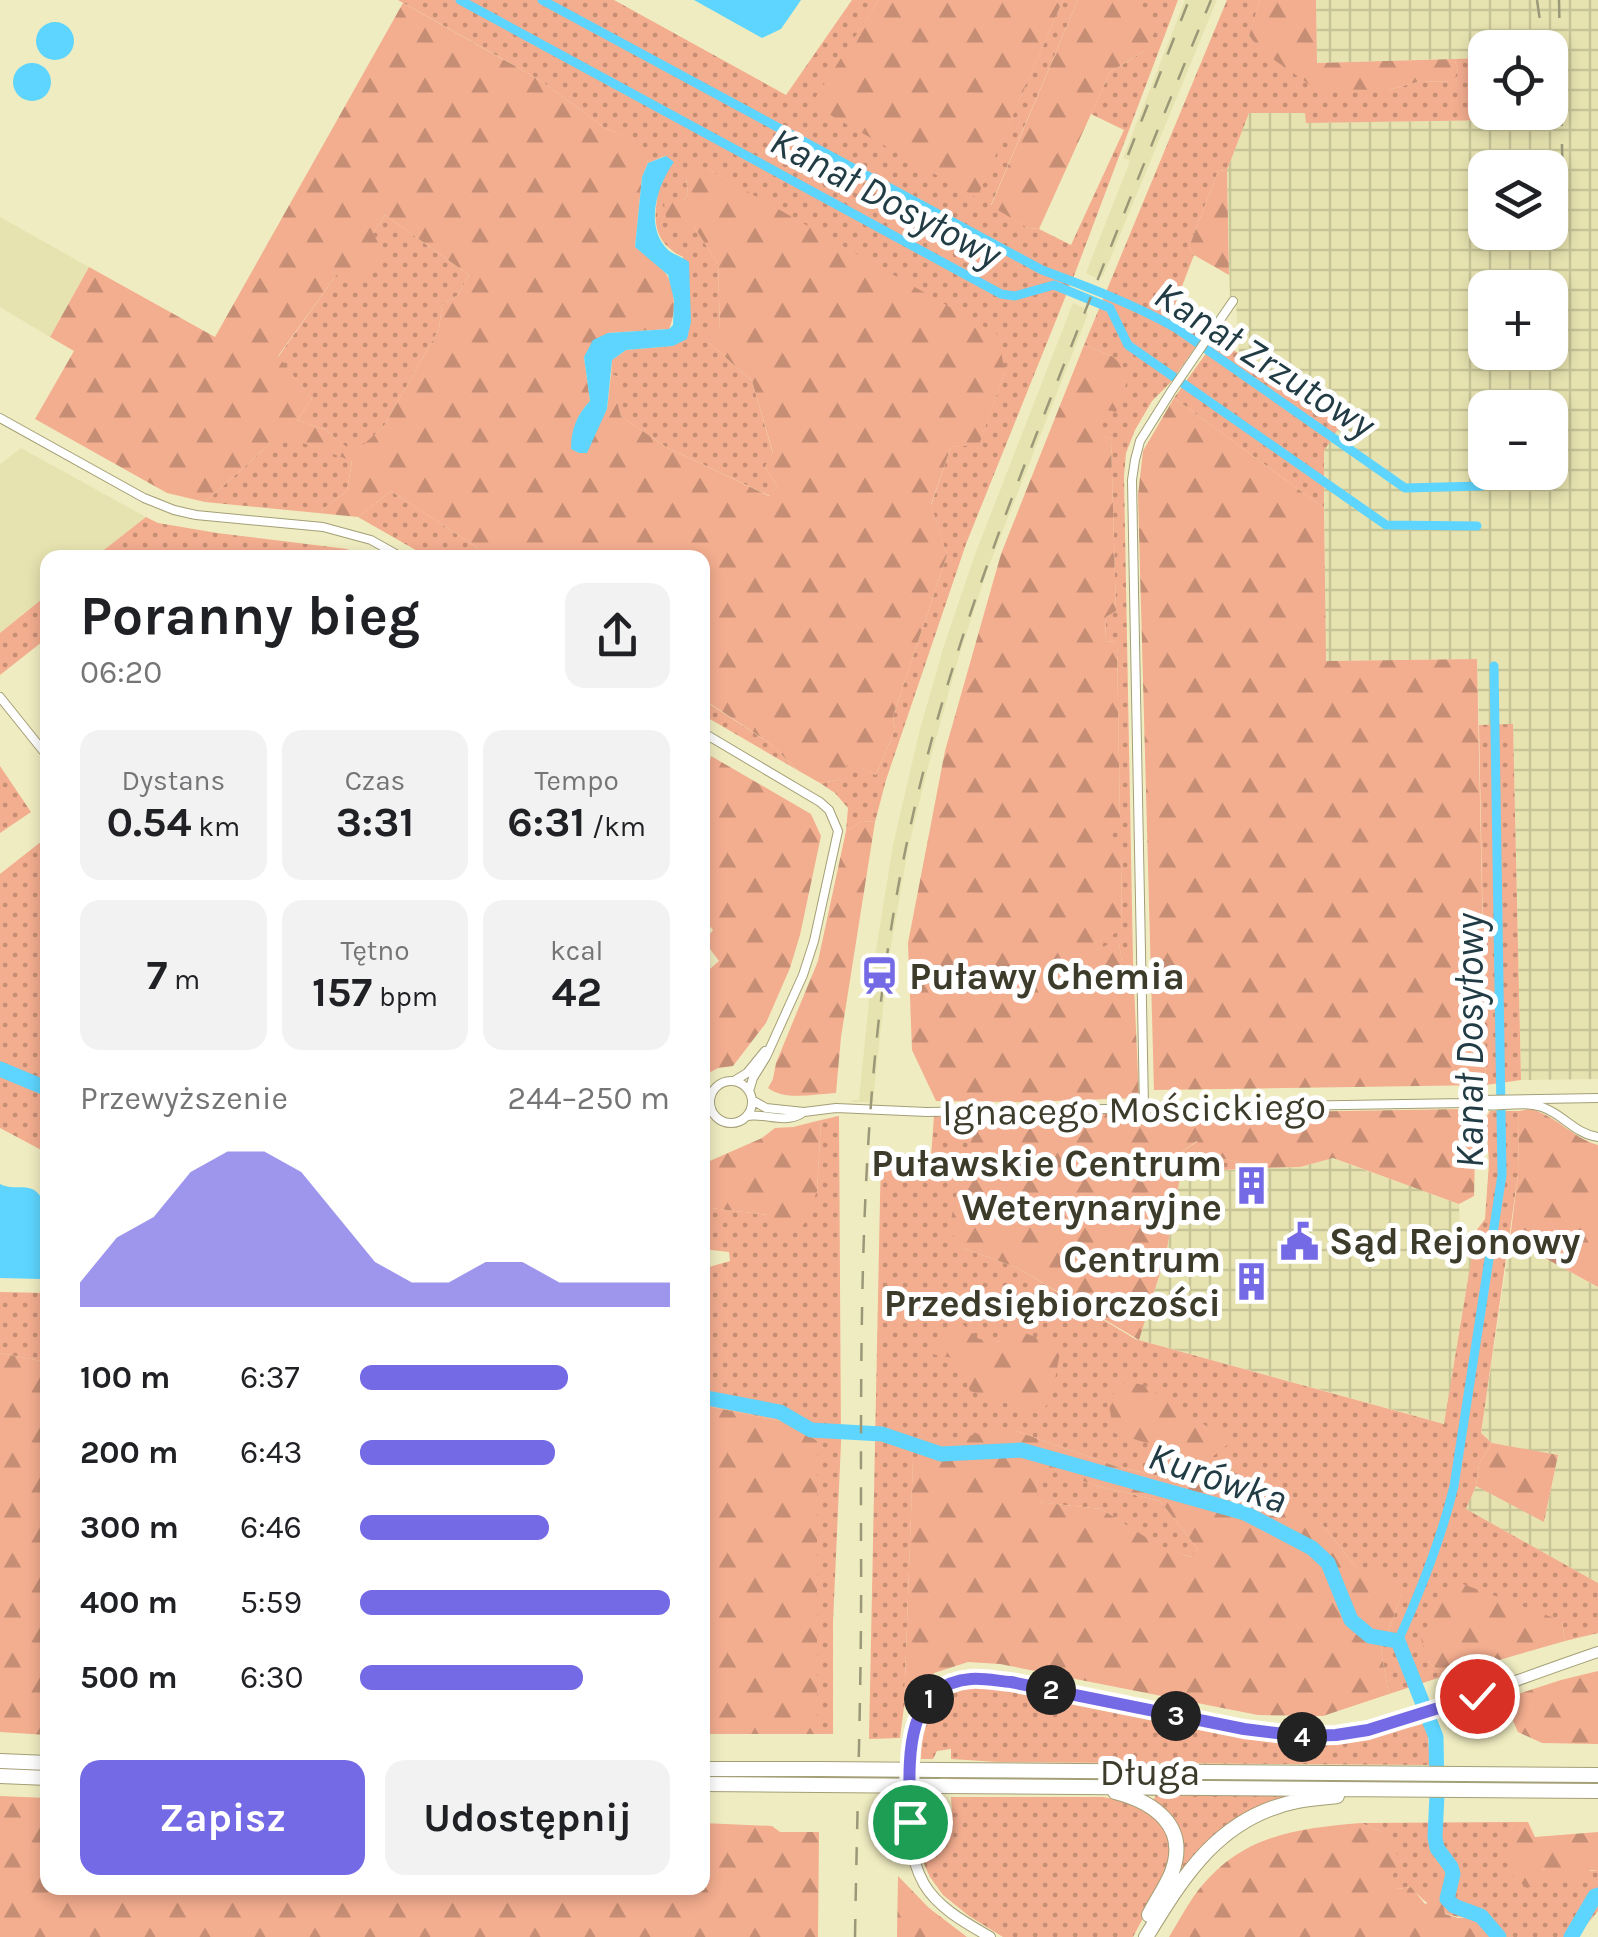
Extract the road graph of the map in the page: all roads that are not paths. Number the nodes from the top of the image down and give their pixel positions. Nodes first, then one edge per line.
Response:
1 (1234, 301) dead end
2 (0, 418) edge
3 (388, 550) edge
4 (0, 697) edge
5 (710, 737) edge
6 (40, 748) edge
7 (769, 1048) junction
8 (734, 1081) junction
9 (716, 1086) junction
10 (710, 1087) edge
11 (710, 1096) edge
12 (751, 1096) junction
13 (1598, 1098) edge
14 (1570, 1099) junction
15 (1515, 1102) junction
16 (1144, 1107) junction
17 (710, 1108) edge
18 (804, 1112) junction
19 (747, 1116) junction
20 (1561, 1119) junction
21 (1598, 1137) edge
22 (1598, 1655) edge
23 (0, 1761) edge
24 (40, 1763) edge
25 (710, 1770) edge
26 (1598, 1775) edge
27 (0, 1776) edge
28 (819, 1777) junction
29 (40, 1778) edge
30 (940, 1778) junction
31 (1422, 1782) junction
32 (1453, 1782) junction
33 (710, 1784) edge
34 (1094, 1787) junction
35 (1372, 1789) junction
36 (1598, 1790) edge
37 (990, 1937) edge
38 (1137, 1937) edge
39 (1146, 1937) edge

1 - 16 street
2 - 3 street
4 - 6 street
5 - 7 street
7 - 8 street
7 - 12 street
8 - 9 street
8 - 12 street
9 - 10 street
9 - 11 street
12 - 18 street, Ignacego Mościckiego
12 - 19 street
13 - 14 street, Ignacego Mościckiego
14 - 15 street, Ignacego Mościckiego
14 - 20 street
15 - 16 street, Ignacego Mościckiego
15 - 20 street, Ignacego Mościckiego
16 - 18 street, Ignacego Mościckiego
17 - 19 street
18 - 19 street, Ignacego Mościckiego
20 - 21 street, Ignacego Mościckiego
22 - 37 street
23 - 24 highway
25 - 28 highway, Długa
26 - 32 highway
27 - 29 highway
28 - 30 highway, Długa, bridge
28 - 33 highway, Długa
30 - 31 highway, Długa
30 - 34 highway, Długa
31 - 32 highway
31 - 35 highway
32 - 36 highway
34 - 35 highway, Długa
34 - 38 highway
35 - 39 highway

